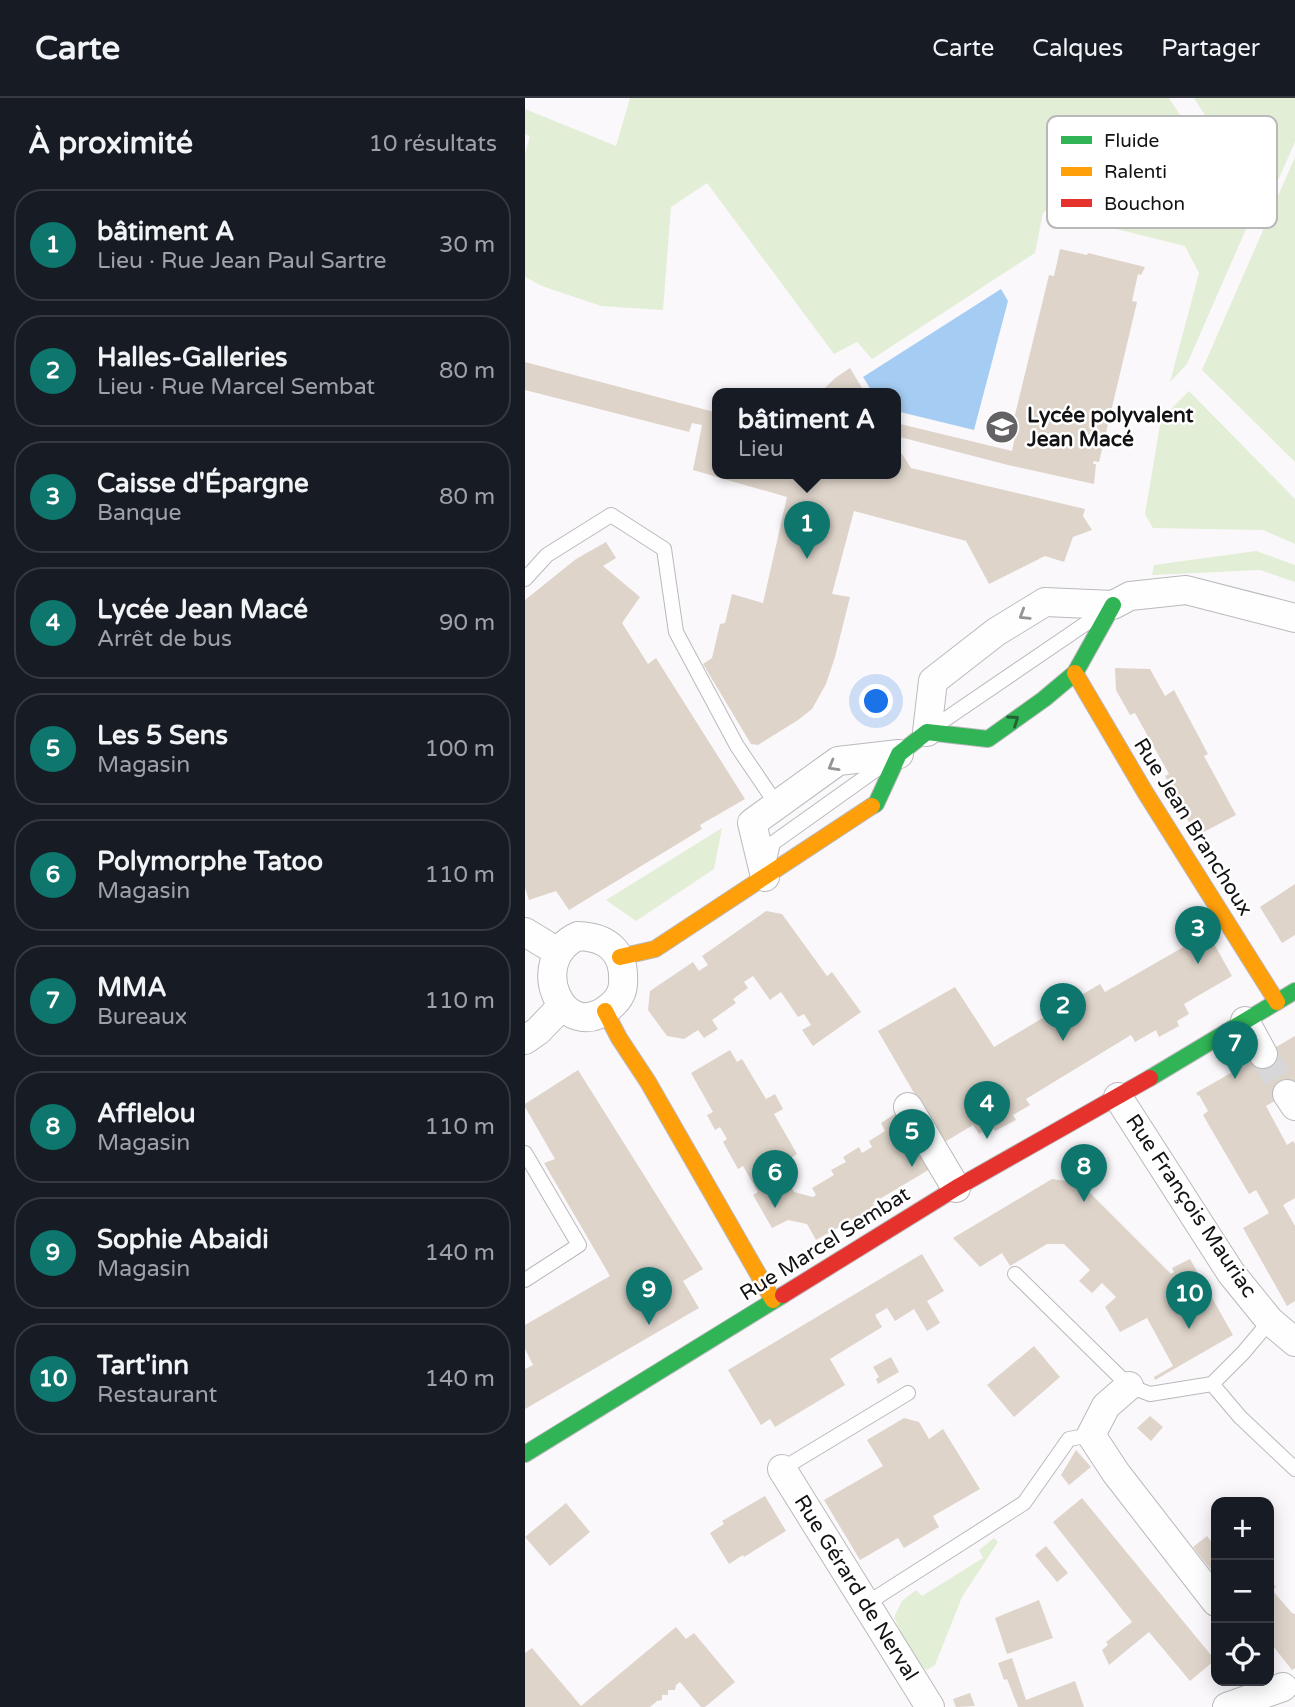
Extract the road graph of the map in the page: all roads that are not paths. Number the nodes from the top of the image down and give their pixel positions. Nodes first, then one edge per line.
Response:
1 (525, 579) edge
2 (1113, 605) junction
3 (1295, 618) edge
4 (1075, 673) junction
5 (927, 732) junction
6 (899, 754) junction
7 (777, 805) junction
8 (765, 877) junction
9 (525, 932) edge
10 (553, 949) junction
11 (620, 957) junction
12 (1295, 992) edge
13 (1277, 1002) junction
14 (559, 1009) junction
15 (605, 1011) junction
16 (1245, 1021) junction
17 (525, 1040) edge
18 (1263, 1054) tunnel mouth
19 (1118, 1097) junction
20 (908, 1107) dead end
21 (525, 1153) edge
22 (956, 1188) junction
23 (1015, 1274) dead end
24 (525, 1280) edge
25 (773, 1300) junction
26 (1270, 1321) junction
27 (1295, 1342) edge
28 (1212, 1384) junction
29 (1129, 1385) junction
30 (908, 1393) dead end
31 (1091, 1435) junction
32 (525, 1454) edge
33 (782, 1469) joint
34 (1295, 1469) edge
35 (1211, 1596) edge
36 (866, 1604) junction
37 (1282, 1686) edge
38 (927, 1702) edge
39 (1227, 1707) edge

1 - 7 lane
2 - 3 street
2 - 4 street
2 - 5 lane
2 -> 5 street
5 -> 4 street
4 - 13 street, Rue Jean Branchoux
5 - 6 street
6 -> 7 street
6 - 8 street
6 - 8 lane
7 - 8 street
8 - 11 street
9 - 10 street
10 - 11 street
10 - 14 street
11 - 15 street
12 - 13 street, Rue Marcel Sembat
13 - 16 street, Rue Marcel Sembat
14 - 15 street
14 - 17 street
15 - 25 street
16 - 18 street
16 - 19 street, Rue Marcel Sembat
19 - 22 street, Rue Marcel Sembat
19 - 26 street, Rue François Mauriac
20 - 22 street
21 - 24 lane
22 - 25 street, Rue Marcel Sembat
23 - 29 lane
25 - 32 street, Rue Marcel Sembat
26 - 27 street, Rue François Mauriac
26 - 28 lane
28 - 29 lane
28 - 34 lane
29 - 31 street
30 - 33 lane
31 - 35 street
31 - 36 lane
33 - 36 street, Rue Gérard de Nerval
36 - 38 street, Rue Gérard de Nerval
37 - 39 street

